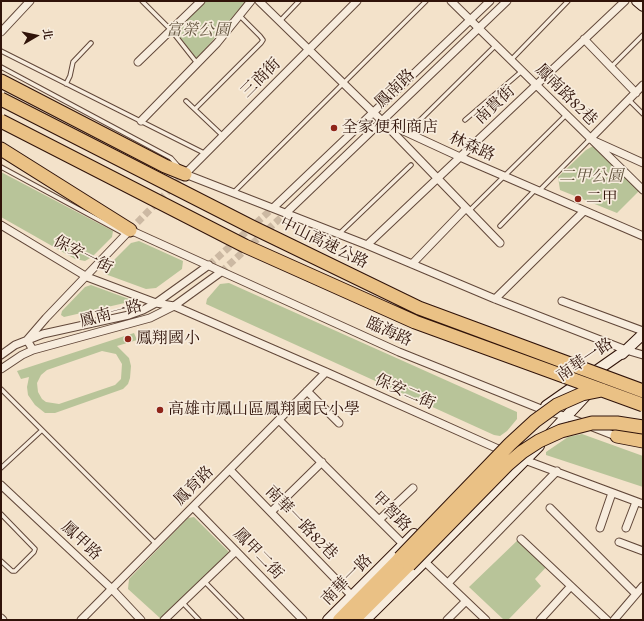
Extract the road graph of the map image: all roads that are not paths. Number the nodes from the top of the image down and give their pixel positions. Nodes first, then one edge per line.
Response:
1 (30, 1) edge
2 (142, 1) edge
3 (251, 1) edge
4 (259, 1) edge
5 (300, 1) edge
6 (357, 1) edge
7 (426, 1) edge
8 (451, 1) edge
9 (490, 1) edge
10 (506, 1) edge
11 (568, 1) edge
12 (625, 1) edge
13 (637, 1) edge
14 (197, 2) edge
15 (643, 6) edge
16 (239, 15) junction
17 (470, 20) junction
18 (280, 21) junction
19 (478, 28) junction
20 (171, 30) junction
21 (1, 32) edge
22 (643, 35) edge
23 (584, 39) junction
24 (91, 43) dead end
25 (496, 45) junction
26 (309, 50) junction
27 (1, 51) edge
28 (511, 60) junction
29 (138, 62) dead end
30 (197, 63) junction
31 (1, 67) edge
32 (611, 67) junction
33 (522, 71) junction
34 (1, 81) edge
35 (66, 84) junction
36 (343, 84) junction
37 (536, 85) junction
38 (643, 86) edge
39 (636, 93) junction
40 (1, 99) edge
41 (629, 100) junction
42 (186, 101) dead end
43 (195, 109) junction
44 (373, 114) junction
45 (643, 114) edge
46 (566, 115) junction
47 (465, 120) dead end
48 (1, 121) edge
49 (141, 121) junction
50 (382, 121) junction
51 (407, 133) junction
52 (223, 136) junction
53 (590, 139) junction
54 (4, 154) edge
55 (206, 154) junction
56 (460, 157) junction
57 (643, 163) edge
58 (411, 165) dead end
59 (1, 167) edge
60 (185, 174) junction
61 (504, 176) junction
62 (437, 178) junction
63 (537, 190) junction
64 (643, 190) edge
65 (233, 192) junction
66 (273, 208) junction
67 (468, 210) junction
68 (584, 211) junction
69 (286, 213) junction
70 (1, 225) edge
71 (500, 226) dead end
72 (128, 232) junction
73 (339, 234) junction
74 (643, 236) edge
75 (500, 243) dead end
76 (367, 245) junction
77 (412, 264) junction
78 (209, 265) junction
79 (221, 272) junction
80 (87, 277) junction
81 (495, 299) junction
82 (562, 301) dead end
83 (156, 303) junction
84 (174, 306) junction
85 (643, 333) edge
86 (27, 340) junction
87 (33, 350) junction
88 (626, 350) junction
89 (1, 355) edge
90 (643, 355) edge
91 (1, 369) edge
92 (326, 372) junction
93 (643, 385) edge
94 (1, 389) edge
95 (307, 391) junction
96 (643, 391) edge
97 (643, 405) edge
98 (541, 409) junction
99 (567, 417) junction
100 (279, 420) junction
101 (339, 423) dead end
102 (643, 427) edge
103 (42, 430) junction
104 (617, 436) junction
105 (643, 442) edge
106 (643, 446) edge
107 (500, 450) junction
108 (525, 460) junction
109 (322, 462) junction
110 (1, 468) edge
111 (230, 470) junction
112 (557, 471) junction
113 (1, 484) edge
114 (413, 488) dead end
115 (612, 493) junction
116 (636, 502) junction
117 (643, 504) edge
118 (193, 507) junction
119 (550, 508) dead end
120 (271, 512) junction
121 (1, 514) edge
122 (379, 520) junction
123 (600, 528) dead end
124 (626, 528) dead end
125 (521, 539) dead end
126 (619, 542) dead end
127 (156, 544) junction
128 (404, 545) junction
129 (236, 551) junction
130 (643, 551) edge
131 (1, 561) edge
132 (425, 561) junction
133 (405, 562) junction
134 (204, 581) junction
135 (448, 583) junction
136 (571, 586) junction
137 (643, 586) edge
138 (112, 589) junction
139 (636, 594) junction
140 (352, 596) junction
141 (466, 601) junction
142 (182, 602) junction
143 (1, 618) edge
144 (3, 620) edge
145 (82, 620) edge
146 (141, 620) edge
147 (164, 620) edge
148 (198, 620) edge
149 (242, 620) edge
150 (303, 620) edge
151 (328, 620) edge
152 (339, 620) edge
153 (354, 620) edge
154 (365, 620) edge
155 (447, 620) edge
156 (486, 620) edge
157 (540, 620) edge
158 (607, 620) edge
159 (614, 620) edge

1 - 21 street
2 - 20 lane
3 - 16 street
4 - 18 street, 林森路
5 - 18 lane
6 - 26 street, 三商街
7 - 36 lane
8 - 17 street, 鳳南路82巷
9 - 17 street, 鳳南路
10 - 19 street, 鳳南路
11 - 28 lane
12 - 23 street, 南貴街
13 - 15 main road
14 - 20 street
16 - 30 street
16 - 43 lane
17 - 19 street, 鳳南路82巷
17 - 44 street, 鳳南路
18 - 26 street, 林森路
19 - 25 street, 鳳南路82巷
19 - 50 street, 鳳南路
20 - 29 street
20 - 30 lane
22 - 32 lane
23 - 32 street
23 - 37 street, 南貴街
24 - 35 lane
25 - 28 street, 鳳南路82巷
25 - 51 lane
26 - 36 street, 林森路
26 - 52 street, 三商街
27 - 35 lane
28 - 33 street, 鳳南路82巷
30 - 49 street
31 - 60 lane
32 - 39 street
33 - 37 street, 鳳南路82巷
33 - 47 lane
34 - 60 highway
35 - 49 lane
36 - 44 street, 林森路
36 - 65 lane
37 - 46 street, 鳳南路82巷
37 - 56 street, 南貴街
38 - 39 street
39 - 41 street
40 - 96 highway, 中山高速公路, bridge
41 - 45 lane
41 - 53 street
42 - 43 lane
43 - 52 lane
44 - 50 street, 林森路
44 - 66 street, 鳳南路
46 - 53 street, 鳳南路82巷
46 - 61 lane
48 - 97 highway, 中山高速公路, bridge
49 - 55 lane
50 - 51 street, 林森路
50 - 62 street
50 - 69 street, 鳳南路
51 - 56 street, 林森路
52 - 55 street, 三商街
53 - 57 street
53 - 63 lane
53 - 64 street, 鳳南路82巷
54 - 72 highway
55 - 60 street, 三商街
56 - 61 street, 林森路
56 - 62 street, 南貴街
58 - 73 lane
59 - 72 lane
60 - 65 street
61 - 63 street, 林森路
61 - 67 lane
62 - 67 street
62 - 76 street, 南貴街
63 - 68 street, 林森路
63 - 71 lane
65 - 66 street
66 - 69 street
67 - 75 street
67 - 77 street
68 - 74 street, 林森路
68 - 81 street
69 - 73 street
70 - 80 street, 保安一街
72 - 78 street, 臨海路
72 - 80 street
73 - 76 street
76 - 77 street
77 - 81 street
78 - 79 street, 臨海路
78 - 83 street, 鳳南一路
79 - 84 street, 鳳南一路
79 - 98 street, 臨海路
80 - 83 street, 保安一街
80 - 86 street
81 - 88 street
82 - 85 street
83 - 84 street, 保安二街
83 - 86 street, 鳳南一路
84 - 87 street, 鳳南一路
84 - 92 street, 保安二街
85 - 88 main road
86 - 87 street
86 - 89 street, 鳳南一路
87 - 91 street, 鳳南一路
88 - 90 street
88 - 98 main road, 南華一路
88 - 99 main road, 南華一路
92 - 95 street, 鳳育路
92 - 107 street, 保安二街
93 - 133 highway, bridge
94 - 103 lane
95 - 100 street, 鳳育路
95 - 101 street
98 - 99 street, 臨海路
98 - 107 main road, 南華一路
99 - 104 street, 臨海路
99 - 108 main road, 南華一路
100 - 109 street, 甲智路
100 - 111 street, 鳳育路
102 - 133 highway, bridge
103 - 110 lane
103 - 127 lane
104 - 105 highway
104 - 106 street, 臨海路
107 - 108 street, 保安二街
107 - 128 main road, 南華一路
108 - 112 street, 保安二街
108 - 132 main road, 南華一路
109 - 120 street
109 - 122 street, 甲智路
111 - 118 street, 鳳育路
111 - 120 street, 南華一路82巷
112 - 115 street, 保安二街
112 - 135 street
113 - 138 street, 鳳甲路
114 - 122 street
115 - 116 street, 保安二街
115 - 123 street
116 - 117 street, 保安二街
116 - 124 street
118 - 127 street, 鳳育路
118 - 129 street, 鳳甲二街
119 - 139 street
120 - 140 street, 南華一路82巷
121 - 131 lane
122 - 128 street, 甲智路
125 - 136 street
126 - 130 street
127 - 138 street, 鳳育路
128 - 132 street, 甲智路
128 - 140 main road, 南華一路
129 - 134 street
129 - 150 street, 鳳甲二街
132 - 135 street, 甲智路
132 - 154 main road, 南華一路
133 - 152 highway
133 - 153 highway
134 - 142 street
134 - 149 lane
135 - 141 street, 甲智路
136 - 157 street
136 - 158 street
137 - 139 street
138 - 145 street, 鳳育路
138 - 146 street, 鳳甲路
139 - 159 street
140 - 151 main road, 南華一路
141 - 155 street
141 - 156 street, 甲智路
142 - 147 street
142 - 148 lane
143 - 144 street

